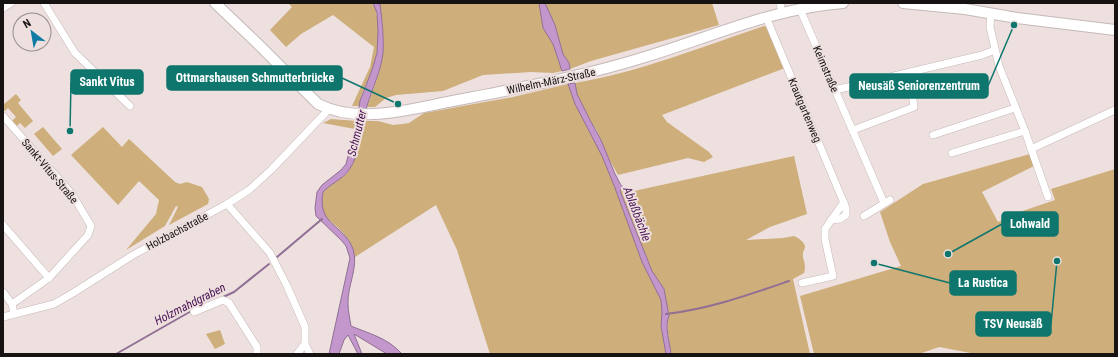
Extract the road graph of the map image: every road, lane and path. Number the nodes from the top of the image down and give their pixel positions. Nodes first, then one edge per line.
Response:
1 (10, 3) edge
2 (44, 3) edge
3 (215, 3) edge
4 (843, 3) edge
5 (903, 3) edge
6 (931, 4) edge
7 (980, 7) edge
8 (3, 8) edge
9 (781, 8) edge
10 (800, 9) junction
11 (991, 14) junction
12 (766, 17) junction
13 (1115, 30) edge
14 (995, 50) junction
15 (909, 73) junction
16 (836, 90) junction
17 (130, 106) dead end
18 (1015, 108) junction
19 (329, 109) junction
20 (1115, 110) edge
21 (3, 116) edge
22 (853, 130) junction
23 (1024, 130) junction
24 (933, 135) dead end
25 (1031, 149) junction
26 (952, 153) dead end
27 (1048, 197) dead end
28 (226, 204) junction
29 (864, 216) dead end
30 (3, 224) edge
31 (49, 278) junction
32 (802, 283) dead end
33 (3, 292) edge
34 (12, 304) junction
35 (194, 312) dead end
36 (14, 314) junction
37 (3, 317) edge
38 (305, 344) junction
39 (257, 354) edge
40 (297, 354) edge
41 (310, 354) edge

1 - 8 street
2 - 17 street
3 - 19 street
4 - 10 street, Wilhelm-März-Straße
5 - 6 street
6 - 7 street
7 - 11 street
9 - 10 street, Wilhelm-März-Straße
9 - 12 street, Wilhelm-März-Straße
10 - 16 street, Keimstraße
11 - 13 street
11 - 14 street
12 - 19 street, Wilhelm-März-Straße
12 - 32 street, Krautgartenweg
14 - 15 street
14 - 18 street
15 - 16 street
15 - 22 street
16 - 22 street, Keimstraße
18 - 23 street
18 - 24 street
19 - 28 street, Holzbachstraße
20 - 25 street
21 - 31 street, Sankt-Vitus-Straße
22 - 29 street, Keimstraße
23 - 25 street
23 - 26 street
25 - 27 street
28 - 36 street, Holzbachstraße
28 - 38 street
30 - 31 street
31 - 34 street, Sankt-Vitus-Straße
33 - 34 street
34 - 36 street
35 - 39 street
36 - 37 street, Holzbachstraße
38 - 40 street
38 - 41 street

